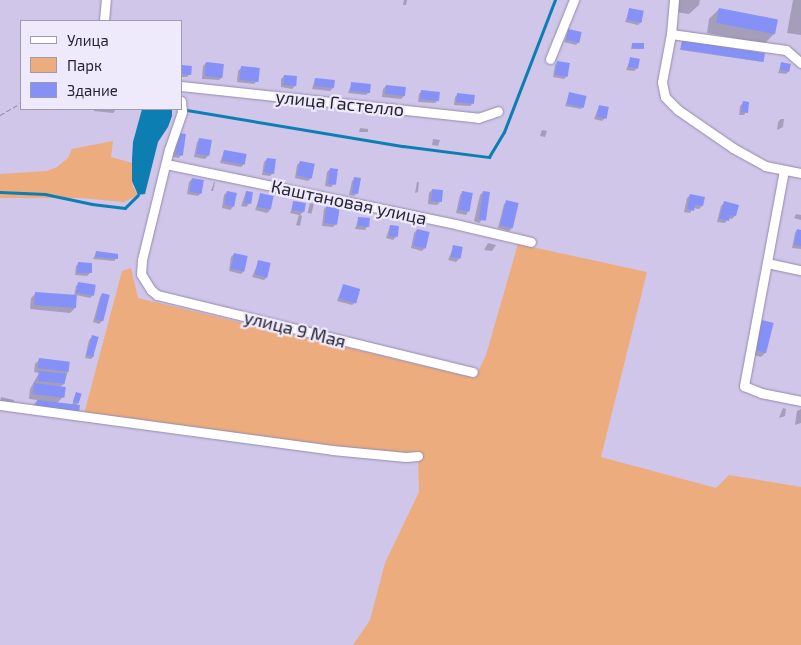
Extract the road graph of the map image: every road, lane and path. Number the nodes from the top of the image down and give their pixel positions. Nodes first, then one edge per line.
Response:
1 (106, 0) edge
2 (574, 0) edge
3 (674, 0) edge
4 (104, 20) edge
5 (671, 34) junction
6 (550, 59) dead end
7 (801, 63) edge
8 (182, 86) edge
9 (20, 104) edge
10 (182, 110) edge
11 (498, 111) dead end
12 (0, 115) edge
13 (166, 164) junction
14 (784, 170) junction
15 (801, 173) edge
16 (532, 242) dead end
17 (767, 263) junction
18 (801, 270) edge
19 (473, 372) dead end
20 (801, 401) edge
21 (0, 405) edge
22 (418, 456) dead end

1 - 4 street
2 - 6 street
3 - 5 street
5 - 7 street
5 - 14 street
8 - 11 street, улица Гастелло
9 - 12 path
10 - 13 street
13 - 16 street, Каштановая улица
13 - 19 street, улица 9 Мая
14 - 15 street
14 - 17 street
17 - 18 street
17 - 20 street
21 - 22 street

